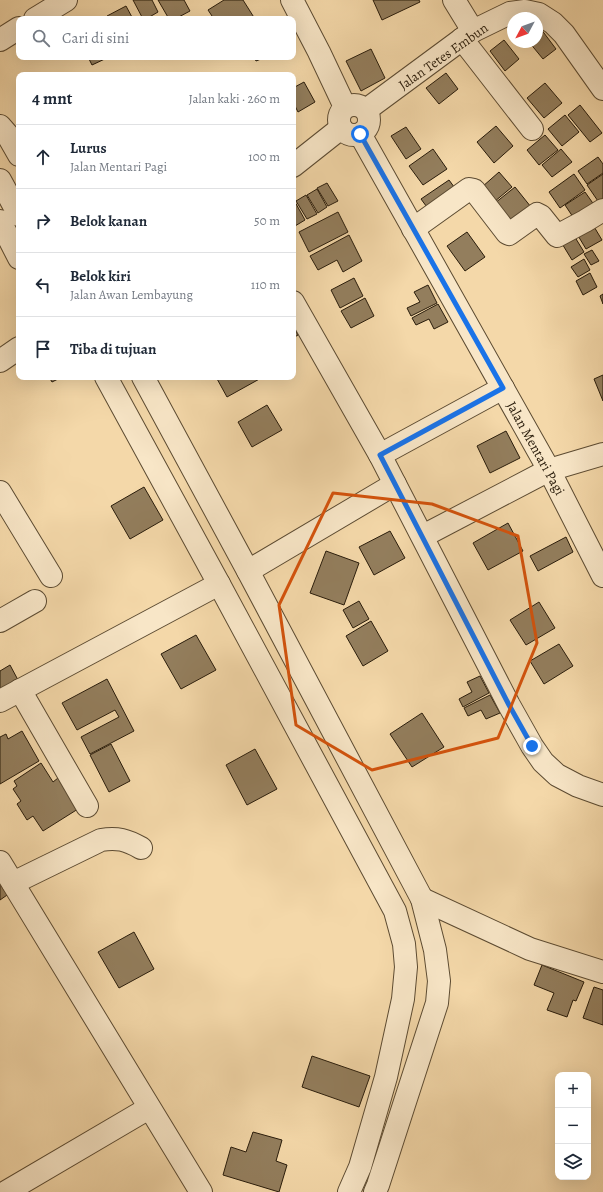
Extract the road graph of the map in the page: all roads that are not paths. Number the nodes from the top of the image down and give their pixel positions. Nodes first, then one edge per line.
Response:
1 (66, 0) edge
2 (292, 0) edge
3 (454, 0) edge
4 (40, 16) edge
5 (16, 30) edge
6 (468, 35) junction
7 (0, 40) edge
8 (603, 89) edge
9 (356, 109) junction
10 (0, 126) edge
11 (532, 129) dead end
12 (351, 131) junction
13 (16, 150) edge
14 (296, 164) edge
15 (0, 180) edge
16 (16, 210) edge
17 (603, 210) edge
18 (0, 221) edge
19 (413, 229) junction
20 (16, 252) edge
21 (296, 307) edge
22 (16, 350) edge
23 (0, 361) edge
24 (108, 380) edge
25 (145, 380) edge
26 (503, 388) junction
27 (603, 454) edge
28 (380, 455) junction
29 (549, 470) junction
30 (395, 484) junction
31 (0, 492) edge
32 (423, 536) junction
33 (248, 572) junction
34 (51, 576) dead end
35 (603, 576) edge
36 (219, 585) junction
37 (34, 601) dead end
38 (0, 621) edge
39 (20, 690) junction
40 (0, 701) edge
41 (603, 795) edge
42 (87, 806) dead end
43 (141, 848) dead end
44 (0, 862) edge
45 (12, 883) junction
46 (422, 899) junction
47 (603, 972) edge
48 (149, 1108) junction
49 (4, 1187) edge
50 (201, 1192) edge
51 (349, 1192) edge
52 (375, 1192) edge

1 - 4 street
2 - 9 street
3 - 6 street
5 - 7 street
6 - 8 street, Jalan Tetes Embun
6 - 9 street, Jalan Tetes Embun
6 - 11 street
9 - 12 street
10 - 13 street
12 - 14 street
12 - 19 street, Jalan Mentari Pagi
15 - 16 street
17 - 19 street
18 - 20 street
19 - 26 street, Jalan Mentari Pagi
21 - 28 street
22 - 23 street
24 - 36 street
25 - 33 street
26 - 28 street
26 - 29 street, Jalan Mentari Pagi
27 - 29 street
28 - 30 street
29 - 32 street
29 - 35 street, Jalan Mentari Pagi
30 - 32 street
30 - 33 street
31 - 34 street
32 - 41 street
33 - 36 street
33 - 46 street
36 - 39 street
36 - 51 street
37 - 38 street
39 - 40 street
39 - 42 street
43 - 45 street
44 - 45 street
45 - 48 street
46 - 47 street
46 - 52 street
48 - 49 street
48 - 50 street

